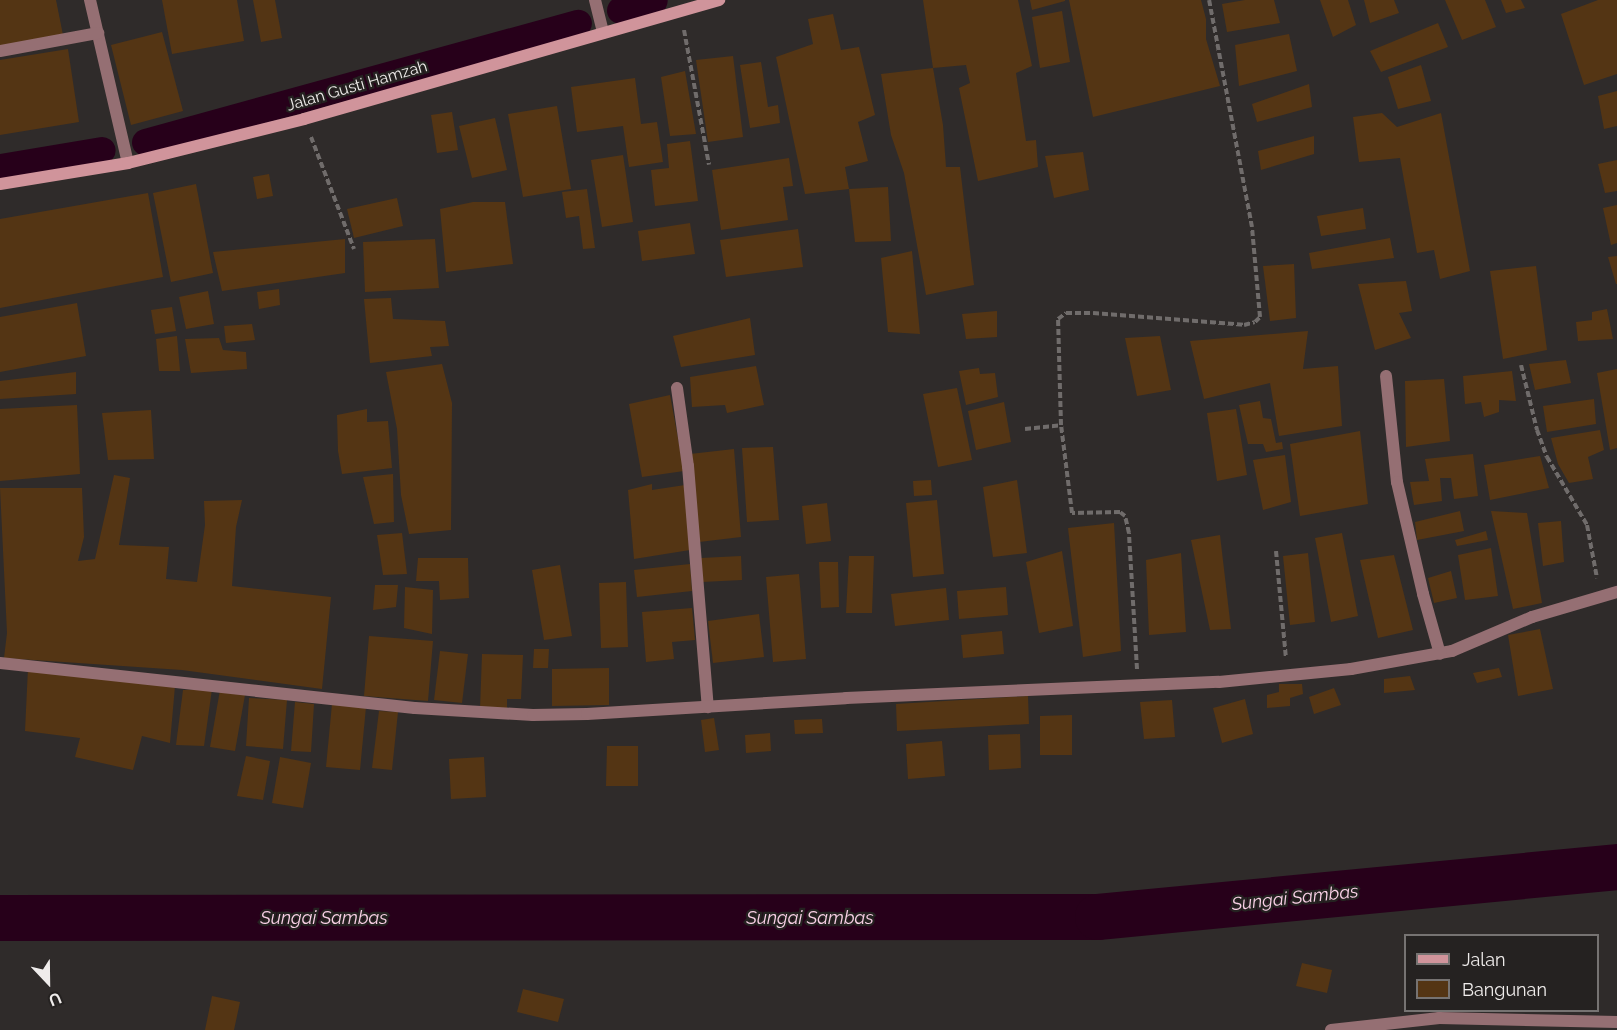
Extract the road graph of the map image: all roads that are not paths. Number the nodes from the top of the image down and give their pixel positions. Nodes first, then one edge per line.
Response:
1 (90, 0) edge
2 (595, 0) edge
3 (719, 0) edge
4 (98, 33) junction
5 (603, 33) junction
6 (0, 51) edge
7 (128, 163) junction
8 (0, 184) edge
9 (1386, 376) dead end
10 (677, 388) dead end
11 (1617, 592) edge
12 (1440, 654) junction
13 (0, 663) edge
14 (708, 707) junction
15 (1617, 1022) edge
16 (1367, 1027) edge
17 (1331, 1030) edge

1 - 4 street
2 - 5 street
3 - 5 street, Jalan Gusti Hamzah
4 - 6 street
4 - 7 street
5 - 7 street, Jalan Gusti Hamzah
7 - 8 street, Jalan Gusti Hamzah
9 - 12 street
10 - 14 street
11 - 12 street
12 - 14 street
13 - 14 street
15 - 16 street
16 - 17 street

